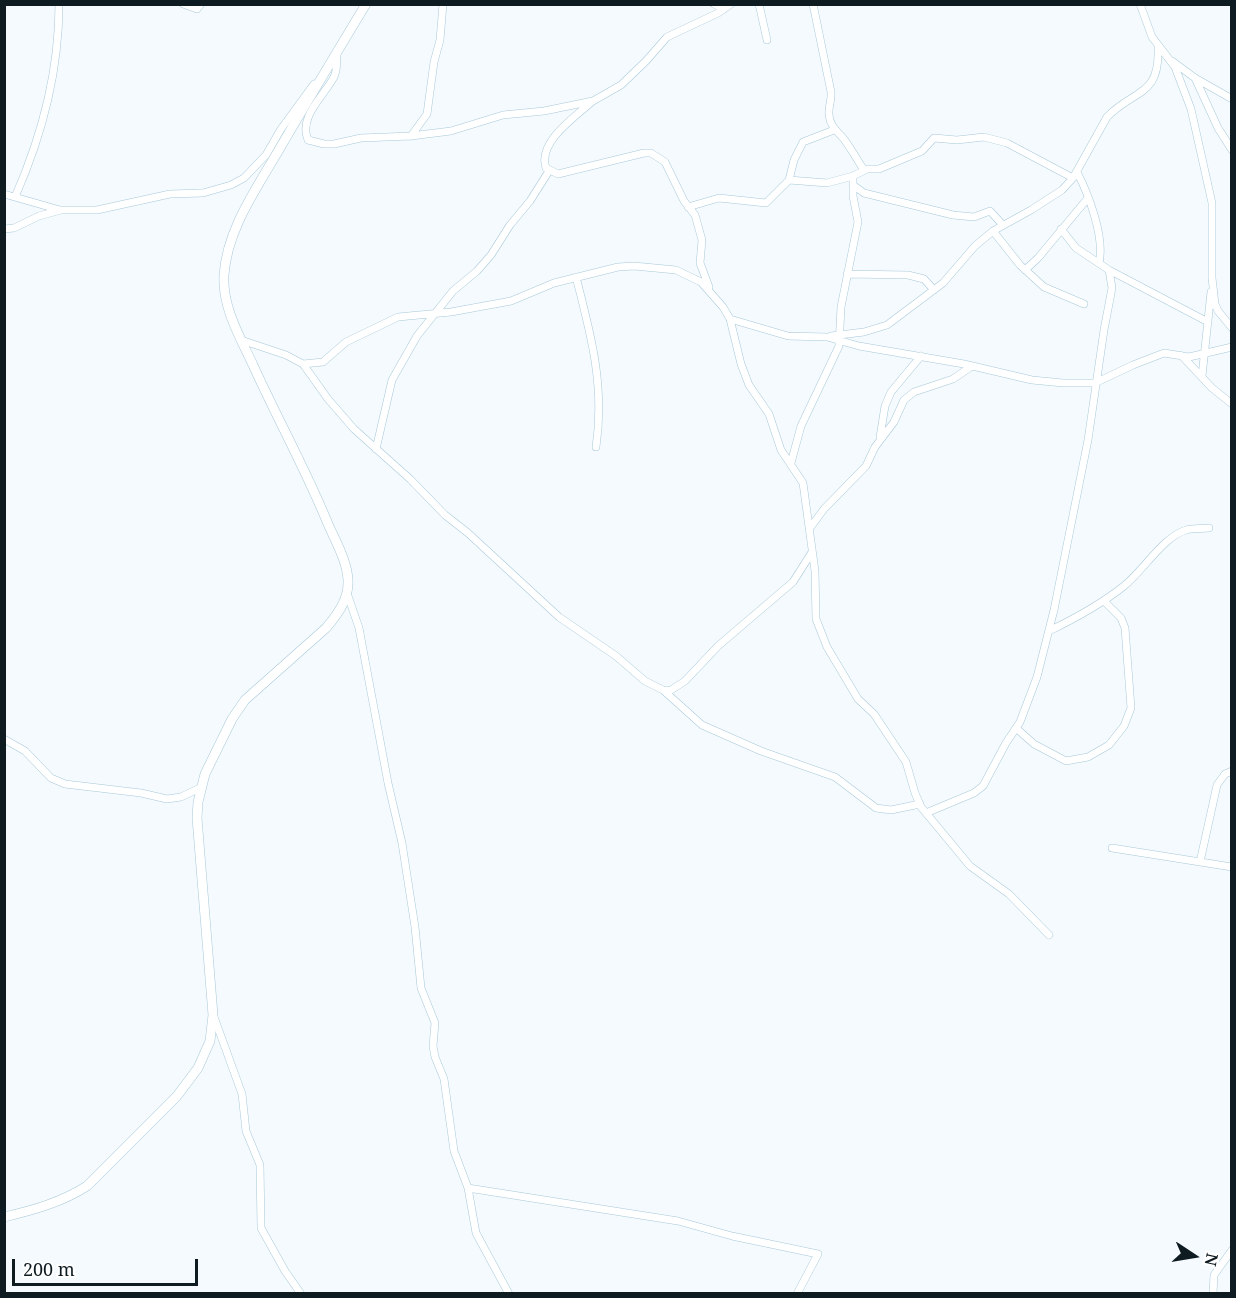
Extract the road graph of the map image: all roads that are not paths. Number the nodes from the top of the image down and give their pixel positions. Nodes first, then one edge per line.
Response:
1 (58, 4) edge
2 (183, 4) edge
3 (201, 4) edge
4 (366, 4) edge
5 (443, 4) edge
6 (714, 4) edge
7 (759, 4) edge
8 (813, 4) edge
9 (1140, 4) edge
10 (728, 6) edge
11 (766, 40) dead end
12 (1158, 48) junction
13 (338, 51) junction
14 (1170, 60) junction
15 (323, 75) junction
16 (1195, 78) junction
17 (1232, 99) edge
18 (593, 101) junction
19 (834, 130) junction
20 (411, 136) junction
21 (1232, 150) edge
22 (864, 170) junction
23 (549, 171) junction
24 (1075, 175) junction
25 (853, 176) junction
26 (789, 180) junction
27 (853, 185) junction
28 (4, 194) edge
29 (15, 197) junction
30 (1088, 198) junction
31 (688, 207) junction
32 (61, 210) junction
33 (1002, 224) junction
34 (4, 229) edge
35 (1061, 229) junction
36 (993, 231) junction
37 (1099, 263) junction
38 (1025, 270) junction
39 (1109, 270) junction
40 (847, 274) junction
41 (576, 277) junction
42 (1212, 278) junction
43 (934, 290) junction
44 (714, 294) junction
45 (1084, 304) dead end
46 (436, 313) junction
47 (730, 319) junction
48 (1208, 322) junction
49 (1232, 328) edge
50 (840, 338) junction
51 (241, 340) junction
52 (1232, 347) edge
53 (1203, 354) junction
54 (921, 356) junction
55 (1182, 356) junction
56 (303, 364) junction
57 (972, 366) junction
58 (1202, 376) junction
59 (1095, 383) junction
60 (1232, 404) edge
61 (878, 442) junction
62 (596, 447) dead end
63 (376, 448) junction
64 (791, 464) junction
65 (810, 528) junction
66 (1209, 528) dead end
67 (812, 552) junction
68 (347, 592) junction
69 (1104, 601) junction
70 (1048, 632) junction
71 (663, 690) junction
72 (1016, 728) junction
73 (4, 739) edge
74 (1232, 771) edge
75 (200, 788) junction
76 (920, 804) junction
77 (926, 813) junction
78 (1112, 849) dead end
79 (1200, 862) junction
80 (1232, 867) edge
81 (1049, 935) dead end
82 (213, 1015) junction
83 (468, 1188) junction
84 (4, 1217) edge
85 (1232, 1250) edge
86 (301, 1293) edge
87 (509, 1293) edge
88 (797, 1293) edge
89 (1213, 1293) edge

1 - 29 street
2 - 3 street
4 - 13 street
5 - 20 street
6 - 10 street
7 - 11 street
8 - 19 street
9 - 12 street
10 - 18 street
12 - 14 street
12 - 24 street
13 - 15 street
13 - 20 street
14 - 16 street
14 - 42 street
15 - 32 street
15 - 51 street
16 - 17 street
16 - 21 street
18 - 20 street
18 - 23 street
19 - 22 street
19 - 26 street
22 - 24 street
22 - 25 street
23 - 31 street
23 - 46 street
24 - 30 street
24 - 33 street
25 - 26 street
25 - 27 street
26 - 31 street
27 - 33 street
27 - 40 street
28 - 29 street
29 - 32 street
30 - 35 street
30 - 37 street
31 - 44 street
32 - 34 street
33 - 36 street
35 - 37 street
35 - 38 street
36 - 38 street
36 - 43 street
37 - 39 street
38 - 45 street
39 - 48 street
39 - 59 street
40 - 43 street
40 - 50 street
41 - 44 street
41 - 46 street
41 - 62 street
42 - 48 street
42 - 49 street
43 - 50 street
44 - 47 street
46 - 56 street
46 - 63 street
47 - 50 street
47 - 64 street
48 - 53 street
50 - 54 street
50 - 64 street
51 - 56 street
51 - 68 street
52 - 53 street
53 - 55 street
53 - 58 street
54 - 57 street
54 - 61 street
55 - 58 street
55 - 59 street
56 - 63 street
57 - 59 street
57 - 61 street
58 - 60 street
59 - 70 street
61 - 65 street
63 - 71 street
64 - 65 street
65 - 67 street
66 - 69 street
67 - 71 street
67 - 76 street
68 - 75 street
68 - 83 street
69 - 70 street
69 - 72 street
70 - 72 street
71 - 76 street
72 - 77 street
73 - 75 street
74 - 79 street
75 - 82 street
76 - 77 street
77 - 81 street
78 - 79 street
79 - 80 street
82 - 84 street
82 - 86 street
83 - 87 street
83 - 88 street
85 - 89 street

